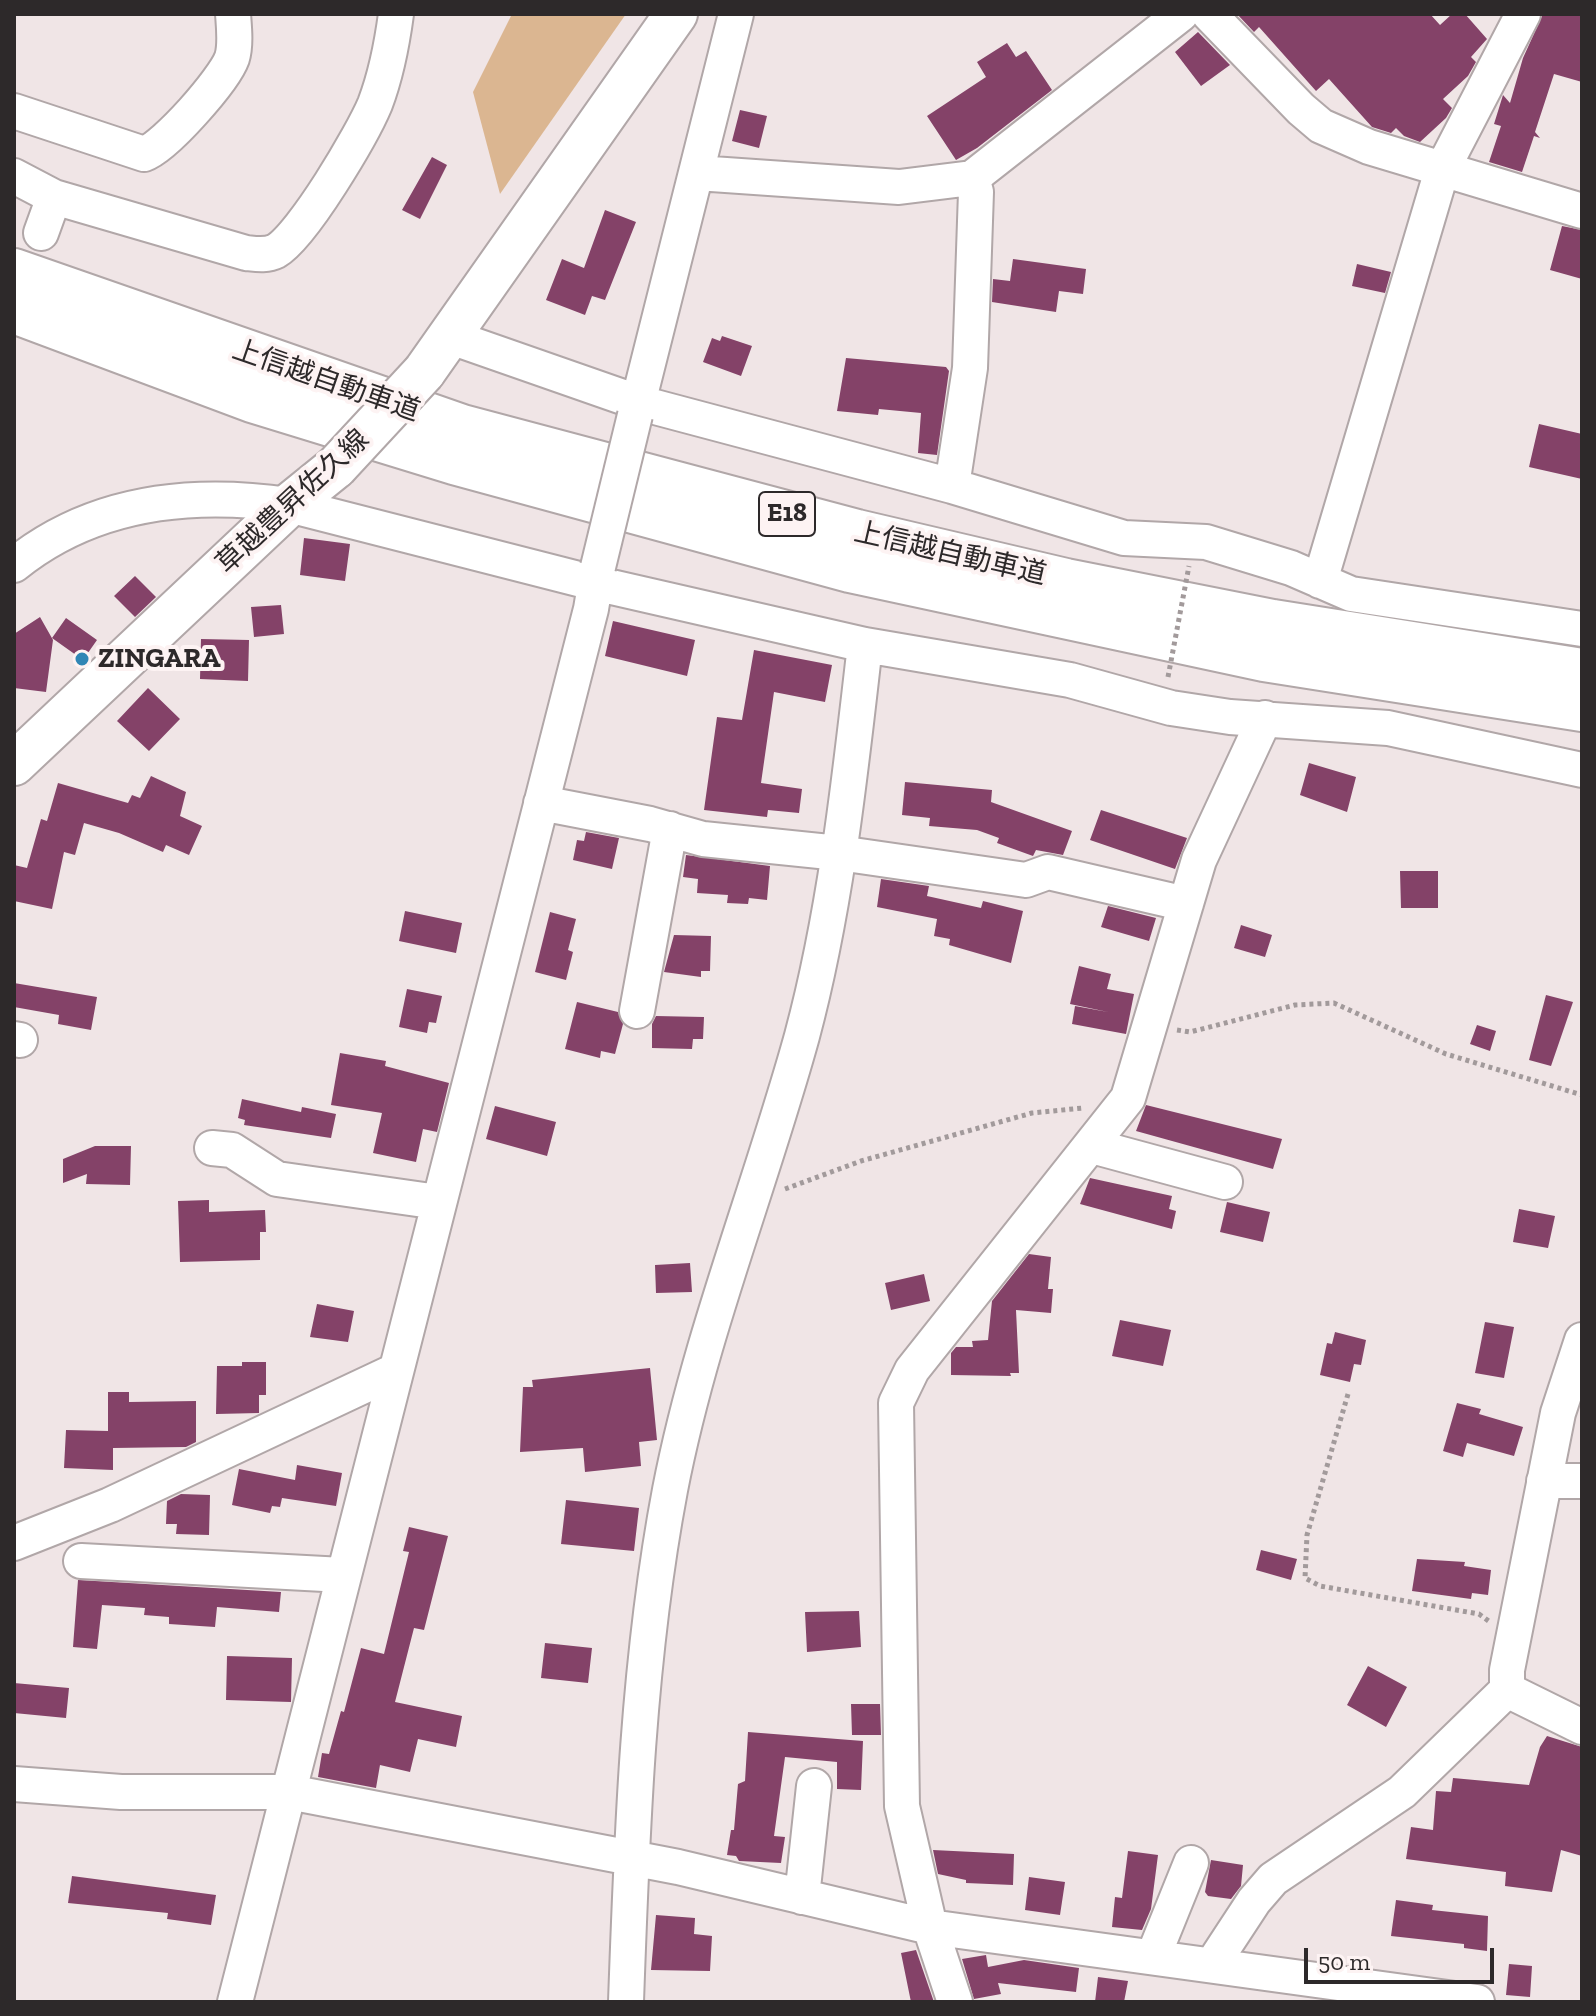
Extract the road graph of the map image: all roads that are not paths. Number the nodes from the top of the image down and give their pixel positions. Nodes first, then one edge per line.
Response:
1 (233, 14) edge
2 (396, 14) edge
3 (676, 14) edge
4 (736, 14) edge
5 (1181, 14) edge
6 (1209, 14) edge
7 (1523, 14) edge
8 (14, 111) edge
9 (1442, 170) junction
10 (697, 173) junction
11 (14, 176) edge
12 (972, 178) junction
13 (54, 197) junction
14 (1582, 211) edge
15 (41, 233) dead end
16 (14, 271) edge
17 (14, 311) edge
18 (451, 337) junction
19 (638, 409) junction
20 (952, 486) junction
21 (289, 505) junction
22 (14, 565) edge
23 (596, 575) junction
24 (1320, 581) junction
25 (1582, 629) edge
26 (865, 645) junction
27 (1582, 671) edge
28 (1582, 709) edge
29 (1265, 718) junction
30 (14, 764) edge
31 (1582, 770) edge
32 (541, 803) junction
33 (670, 829) junction
34 (839, 853) junction
35 (1186, 904) junction
36 (637, 1011) dead end
37 (1092, 1146) junction
38 (212, 1148) dead end
39 (1225, 1182) dead end
40 (438, 1202) junction
41 (1582, 1340) edge
42 (393, 1372) junction
43 (1544, 1481) junction
44 (1582, 1481) edge
45 (14, 1543) edge
46 (81, 1561) dead end
47 (343, 1575) junction
48 (1507, 1690) junction
49 (1582, 1727) edge
50 (14, 1784) edge
51 (814, 1786) dead end
52 (289, 1792) junction
53 (631, 1861) junction
54 (1191, 1863) dead end
55 (802, 1897) junction
56 (930, 1927) junction
57 (1153, 1957) junction
58 (1212, 1965) junction
59 (1334, 1994) edge
60 (235, 2002) edge
61 (626, 2002) edge
62 (955, 2002) edge
63 (1477, 2002) edge

1 - 8 street
2 - 13 street
3 - 18 main road, 草越豊昇佐久線
4 - 10 street
5 - 12 street
6 - 9 street
7 - 9 street
9 - 14 street
9 - 24 street
10 - 12 street
10 - 19 street
11 - 13 street
12 - 20 street
13 - 15 street
16 - 27 highway, 上信越自動車道 / E18
17 - 28 highway, 上信越自動車道 / E18
18 - 19 street
18 - 21 main road, 草越豊昇佐久線, bridge
19 - 20 street
19 - 23 street, bridge
20 - 24 street
21 - 22 street
21 - 23 street
21 - 30 main road, 草越豊昇佐久線
23 - 26 street
23 - 32 street
24 - 25 street
26 - 29 street
26 - 34 street
29 - 31 street
29 - 35 street
32 - 33 street
32 - 40 street
33 - 34 street
33 - 36 street
34 - 35 street
34 - 53 street
35 - 37 street
37 - 39 street
37 - 56 street
38 - 40 street
40 - 42 street
41 - 43 street
42 - 45 street
42 - 47 street
43 - 44 street
43 - 48 street
46 - 47 street
47 - 52 street
48 - 49 street
48 - 58 street
50 - 52 street
51 - 55 street
52 - 53 street
52 - 60 street
53 - 55 street
53 - 61 street
54 - 57 street
55 - 56 street
56 - 57 street
56 - 62 street
57 - 58 street
58 - 59 street
59 - 63 street

